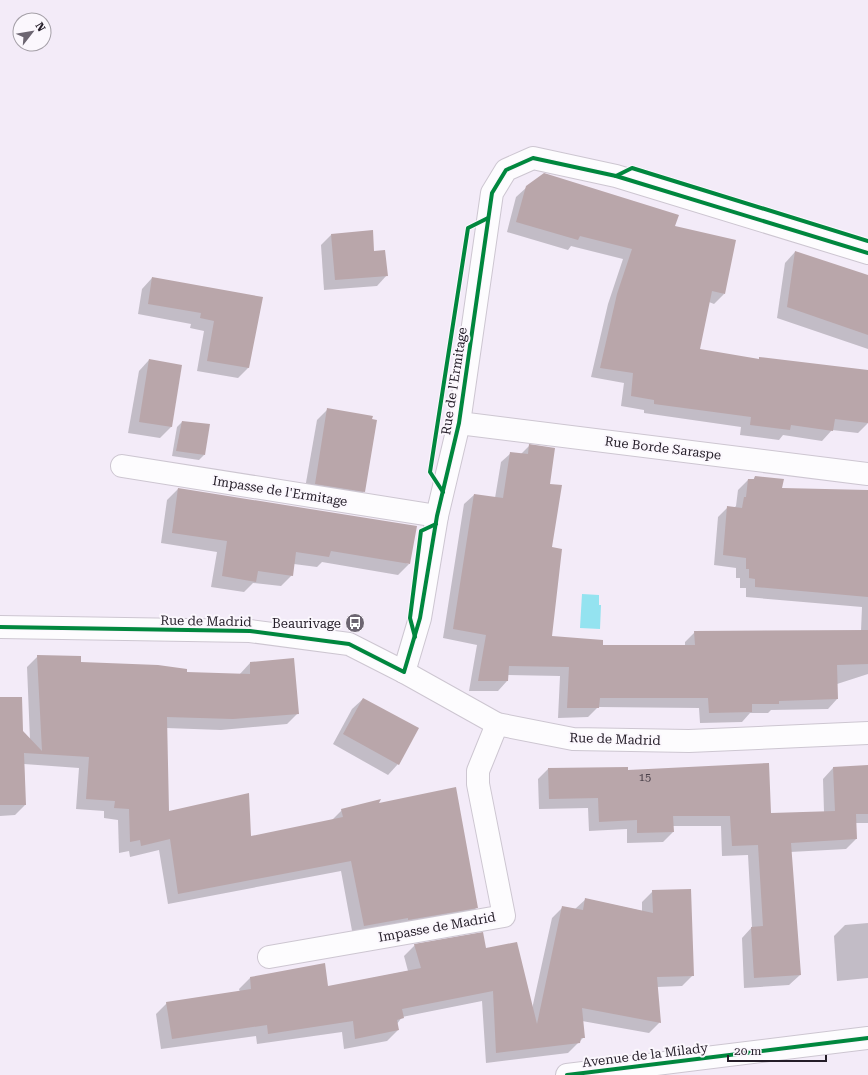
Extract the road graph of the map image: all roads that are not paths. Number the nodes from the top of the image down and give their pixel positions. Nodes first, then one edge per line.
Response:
1 (868, 254) edge
2 (459, 423) junction
3 (122, 466) dead end
4 (868, 474) edge
5 (438, 516) junction
6 (0, 627) edge
7 (404, 672) junction
8 (498, 724) junction
9 (868, 733) edge
10 (269, 957) dead end
11 (868, 1038) edge
12 (593, 1073) edge
13 (567, 1075) edge

1 - 2 street, Rue de l'Ermitage
2 - 4 street, Rue Borde Saraspe
2 - 5 street, Rue de l'Ermitage
3 - 5 street, Impasse de l'Ermitage
5 - 7 street, Rue de l'Ermitage
6 - 7 street, Rue de Madrid
7 - 8 street, Rue de Madrid
8 - 9 street, Rue de Madrid
8 - 10 street, Impasse de Madrid
11 - 12 street, Avenue de la Milady
12 - 13 street, Avenue de la Milady

